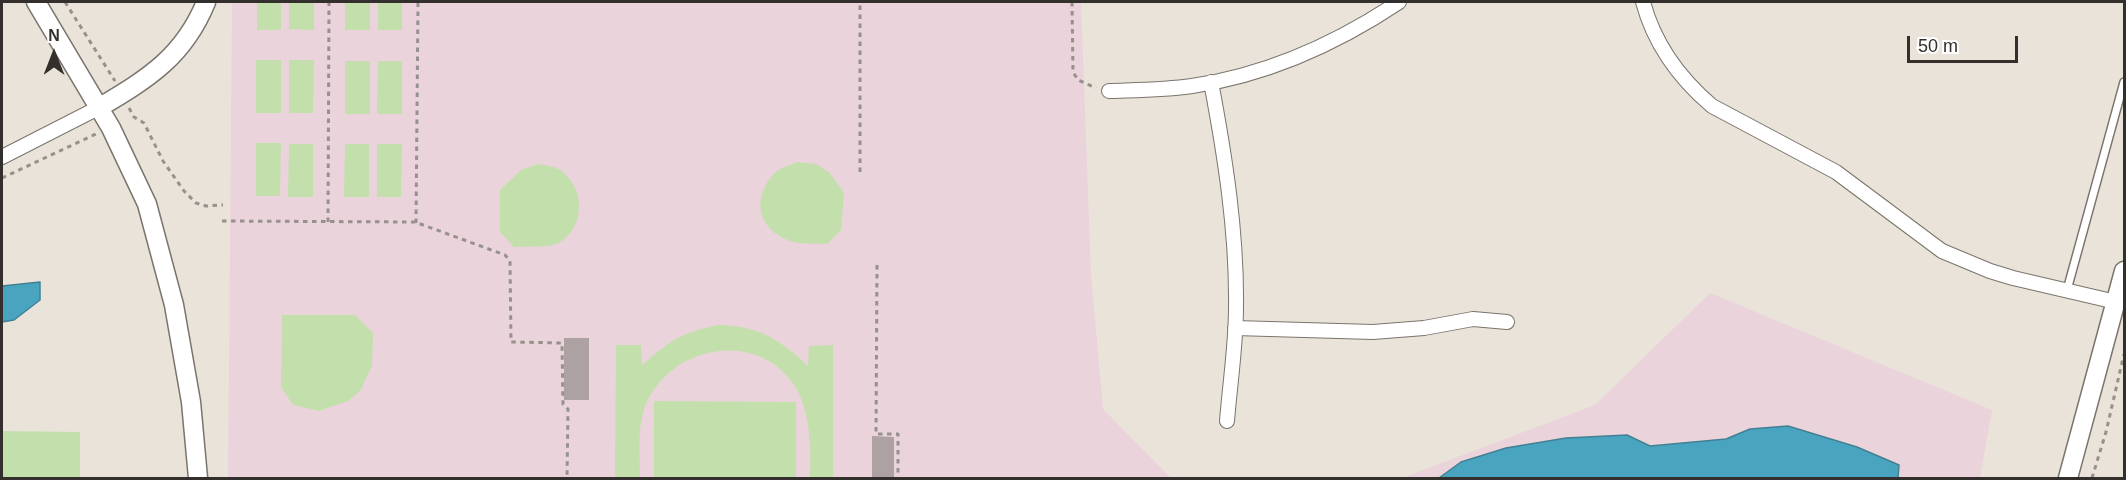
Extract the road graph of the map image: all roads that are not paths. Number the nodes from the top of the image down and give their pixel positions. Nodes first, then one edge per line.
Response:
1 (36, 2) edge
2 (207, 2) edge
3 (1399, 2) edge
4 (1642, 2) edge
5 (1211, 82) junction
6 (2124, 82) edge
7 (1109, 91) road end
8 (100, 107) junction
9 (2, 157) edge
10 (2124, 271) edge
11 (2067, 290) junction
12 (2116, 302) junction
13 (1507, 322) dead end
14 (1235, 328) junction
15 (1227, 422) dead end
16 (198, 478) edge
17 (2068, 478) edge

1 - 8 street
2 - 8 street
3 - 5 street
4 - 11 street
5 - 7 street
5 - 14 street
6 - 11 lane
8 - 9 street
8 - 16 street
10 - 12 street
11 - 12 street
12 - 17 street
13 - 14 street
14 - 15 street

